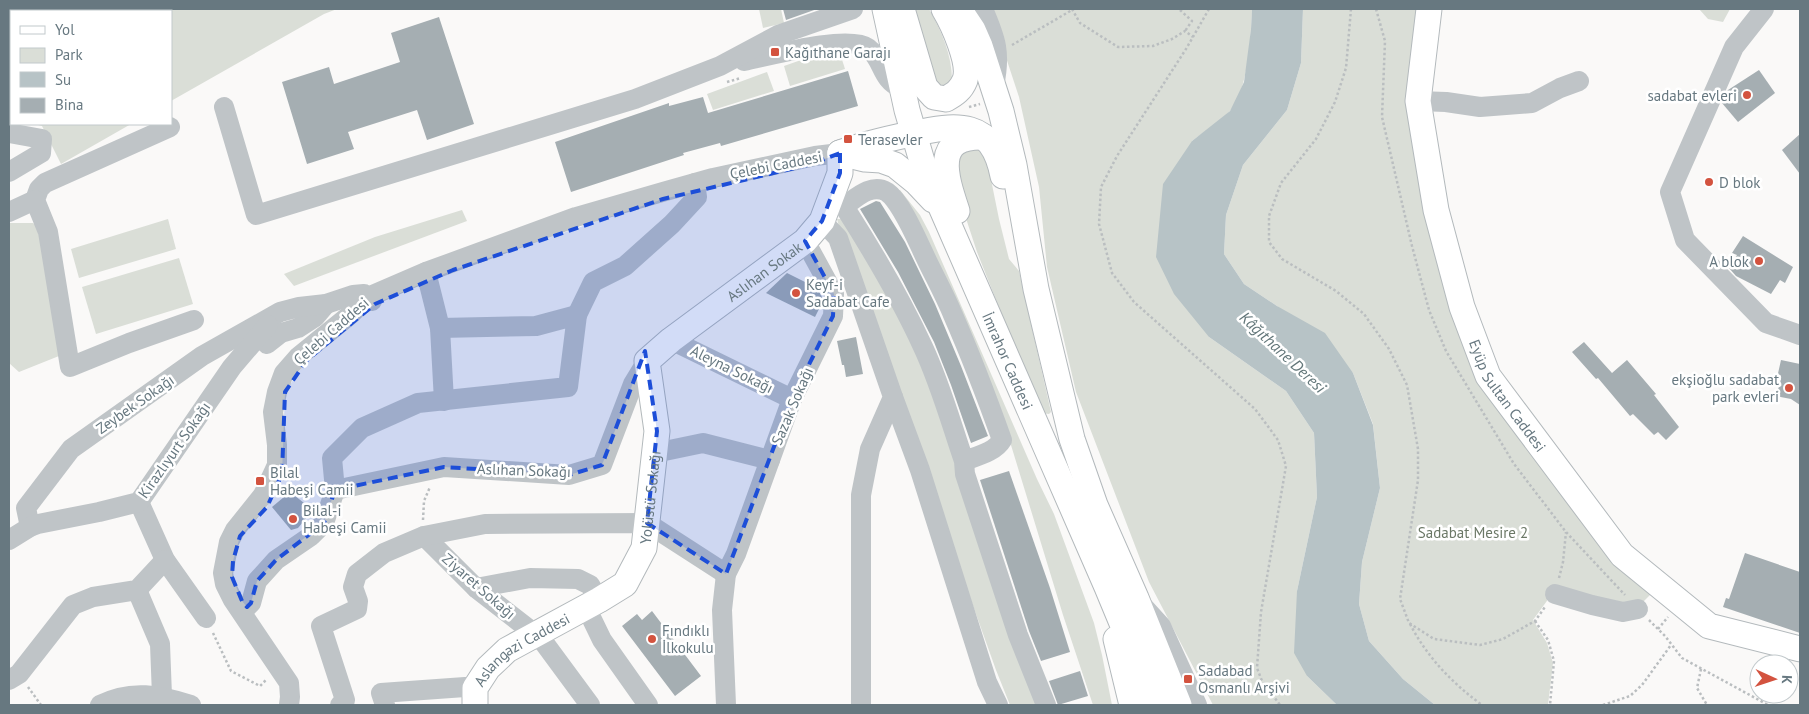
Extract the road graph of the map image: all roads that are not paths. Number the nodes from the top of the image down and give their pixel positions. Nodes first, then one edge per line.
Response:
1 (853, 9) edge
2 (885, 9) edge
3 (902, 9) edge
4 (944, 9) edge
5 (959, 9) edge
6 (983, 9) edge
7 (1429, 9) edge
8 (1764, 9) edge
9 (720, 66) junction
10 (1579, 81) dead end
11 (994, 86) junction
12 (901, 88) junction
13 (1418, 101) junction
14 (224, 107) dead end
15 (170, 127) dead end
16 (9, 133) edge
17 (913, 133) junction
18 (984, 137) junction
19 (840, 153) junction
20 (9, 172) edge
21 (696, 186) junction
22 (35, 200) junction
23 (941, 208) junction
24 (9, 212) edge
25 (822, 221) junction
26 (1025, 231) junction
27 (805, 241) junction
28 (428, 276) junction
29 (978, 291) junction
30 (372, 300) junction
31 (326, 304) junction
32 (280, 312) junction
33 (576, 314) junction
34 (194, 320) dead end
35 (440, 328) junction
36 (1800, 335) edge
37 (671, 340) junction
38 (267, 344) dead end
39 (646, 361) junction
40 (892, 397) junction
41 (792, 399) junction
42 (444, 401) junction
43 (655, 453) junction
44 (770, 460) junction
45 (964, 461) junction
46 (335, 490) junction
47 (139, 502) junction
48 (647, 523) junction
49 (30, 527) junction
50 (424, 536) junction
51 (9, 540) edge
52 (165, 560) junction
53 (726, 574) junction
54 (1107, 587) junction
55 (476, 588) junction
56 (137, 590) junction
57 (1555, 594) road end
58 (1136, 598) junction
59 (592, 603) junction
60 (247, 607) junction
61 (1638, 609) dead end
62 (206, 618) road end
63 (535, 634) junction
64 (1800, 649) edge
65 (14, 677) edge
66 (475, 697) edge
67 (383, 699) edge
68 (156, 701) edge
69 (343, 702) edge
70 (103, 704) edge
71 (125, 705) edge
72 (191, 705) edge
73 (289, 705) edge
74 (299, 705) edge
75 (590, 705) edge
76 (648, 705) edge
77 (726, 705) edge
78 (734, 705) edge
79 (861, 705) edge
80 (998, 705) edge
81 (1046, 705) edge
82 (1132, 705) edge
83 (1156, 705) edge
84 (1179, 705) edge
85 (1197, 705) edge

1 - 9 street
2 - 12 main road, İmrahor Caddesi
3 - 4 main road
5 - 11 main road
6 - 11 street
7 - 13 main road, Eyüp Sultan Caddesi
8 - 36 street
9 - 12 street
9 - 14 street
10 - 13 street
11 - 26 main road
12 - 17 main road, İmrahor Caddesi
13 - 64 main road, Eyüp Sultan Caddesi
15 - 22 street
16 - 20 street
17 - 18 main road
17 - 19 main road
17 - 23 main road, İmrahor Caddesi
18 - 26 main road
18 - 29 main road
19 - 21 street, Çelebi Caddesi
19 - 23 main road
19 - 25 main road, Aslıhan Sokak
21 - 28 street, Çelebi Caddesi
21 - 33 street
22 - 24 street
22 - 34 street
23 - 29 main road, İmrahor Caddesi
25 - 27 main road, Aslıhan Sokak
25 - 40 street
26 - 58 main road
27 - 37 main road, Aslıhan Sokak
27 - 41 street, Sazak Sokağı
28 - 30 street, Çelebi Caddesi
28 - 35 street
29 - 54 main road, İmrahor Caddesi
30 - 31 street, Zeybek Sokağı
30 - 60 street, Çelebi Caddesi
30 - 73 street, Çelebi Caddesi
31 - 32 street, Zeybek Sokağı
31 - 38 street
32 - 47 street, Kirazlıyurt Sokağı
32 - 49 street, Zeybek Sokağı
33 - 35 street
33 - 42 street
35 - 42 street
37 - 39 main road, Aslıhan Sokak
37 - 41 street, Aleyna Sokağı
39 - 43 main road, Yolüstü Sokağı
39 - 46 street, Aslıhan Sokağı
40 - 79 street
40 - 80 street
41 - 44 street, Sazak Sokağı
42 - 46 street
43 - 44 street
43 - 48 main road, Yolüstü Sokağı
44 - 53 street, Sazak Sokağı
45 - 45 street
45 - 81 street
46 - 60 street
47 - 49 street, Kirazlıyurt Sokağı
47 - 52 street
48 - 50 street
48 - 53 street
48 - 59 main road, Yolüstü Sokağı
49 - 51 street, Kirazlıyurt Sokağı
50 - 55 street, Ziyaret Sokağı
50 - 69 street
52 - 56 street
52 - 62 street
53 - 77 street, Sazak Sokağı
53 - 78 street
54 - 82 main road
54 - 83 main road, İmrahor Caddesi
55 - 59 street
55 - 63 street, Ziyaret Sokağı
56 - 65 street
56 - 68 street
57 - 61 street
58 - 84 main road
58 - 85 street
59 - 63 main road, Aslangazi Caddesi
59 - 76 street
60 - 74 street, Çelebi Caddesi
63 - 66 main road, Aslangazi Caddesi
63 - 75 street, Ziyaret Sokağı
66 - 67 street
68 - 70 street
68 - 71 street
68 - 72 street

